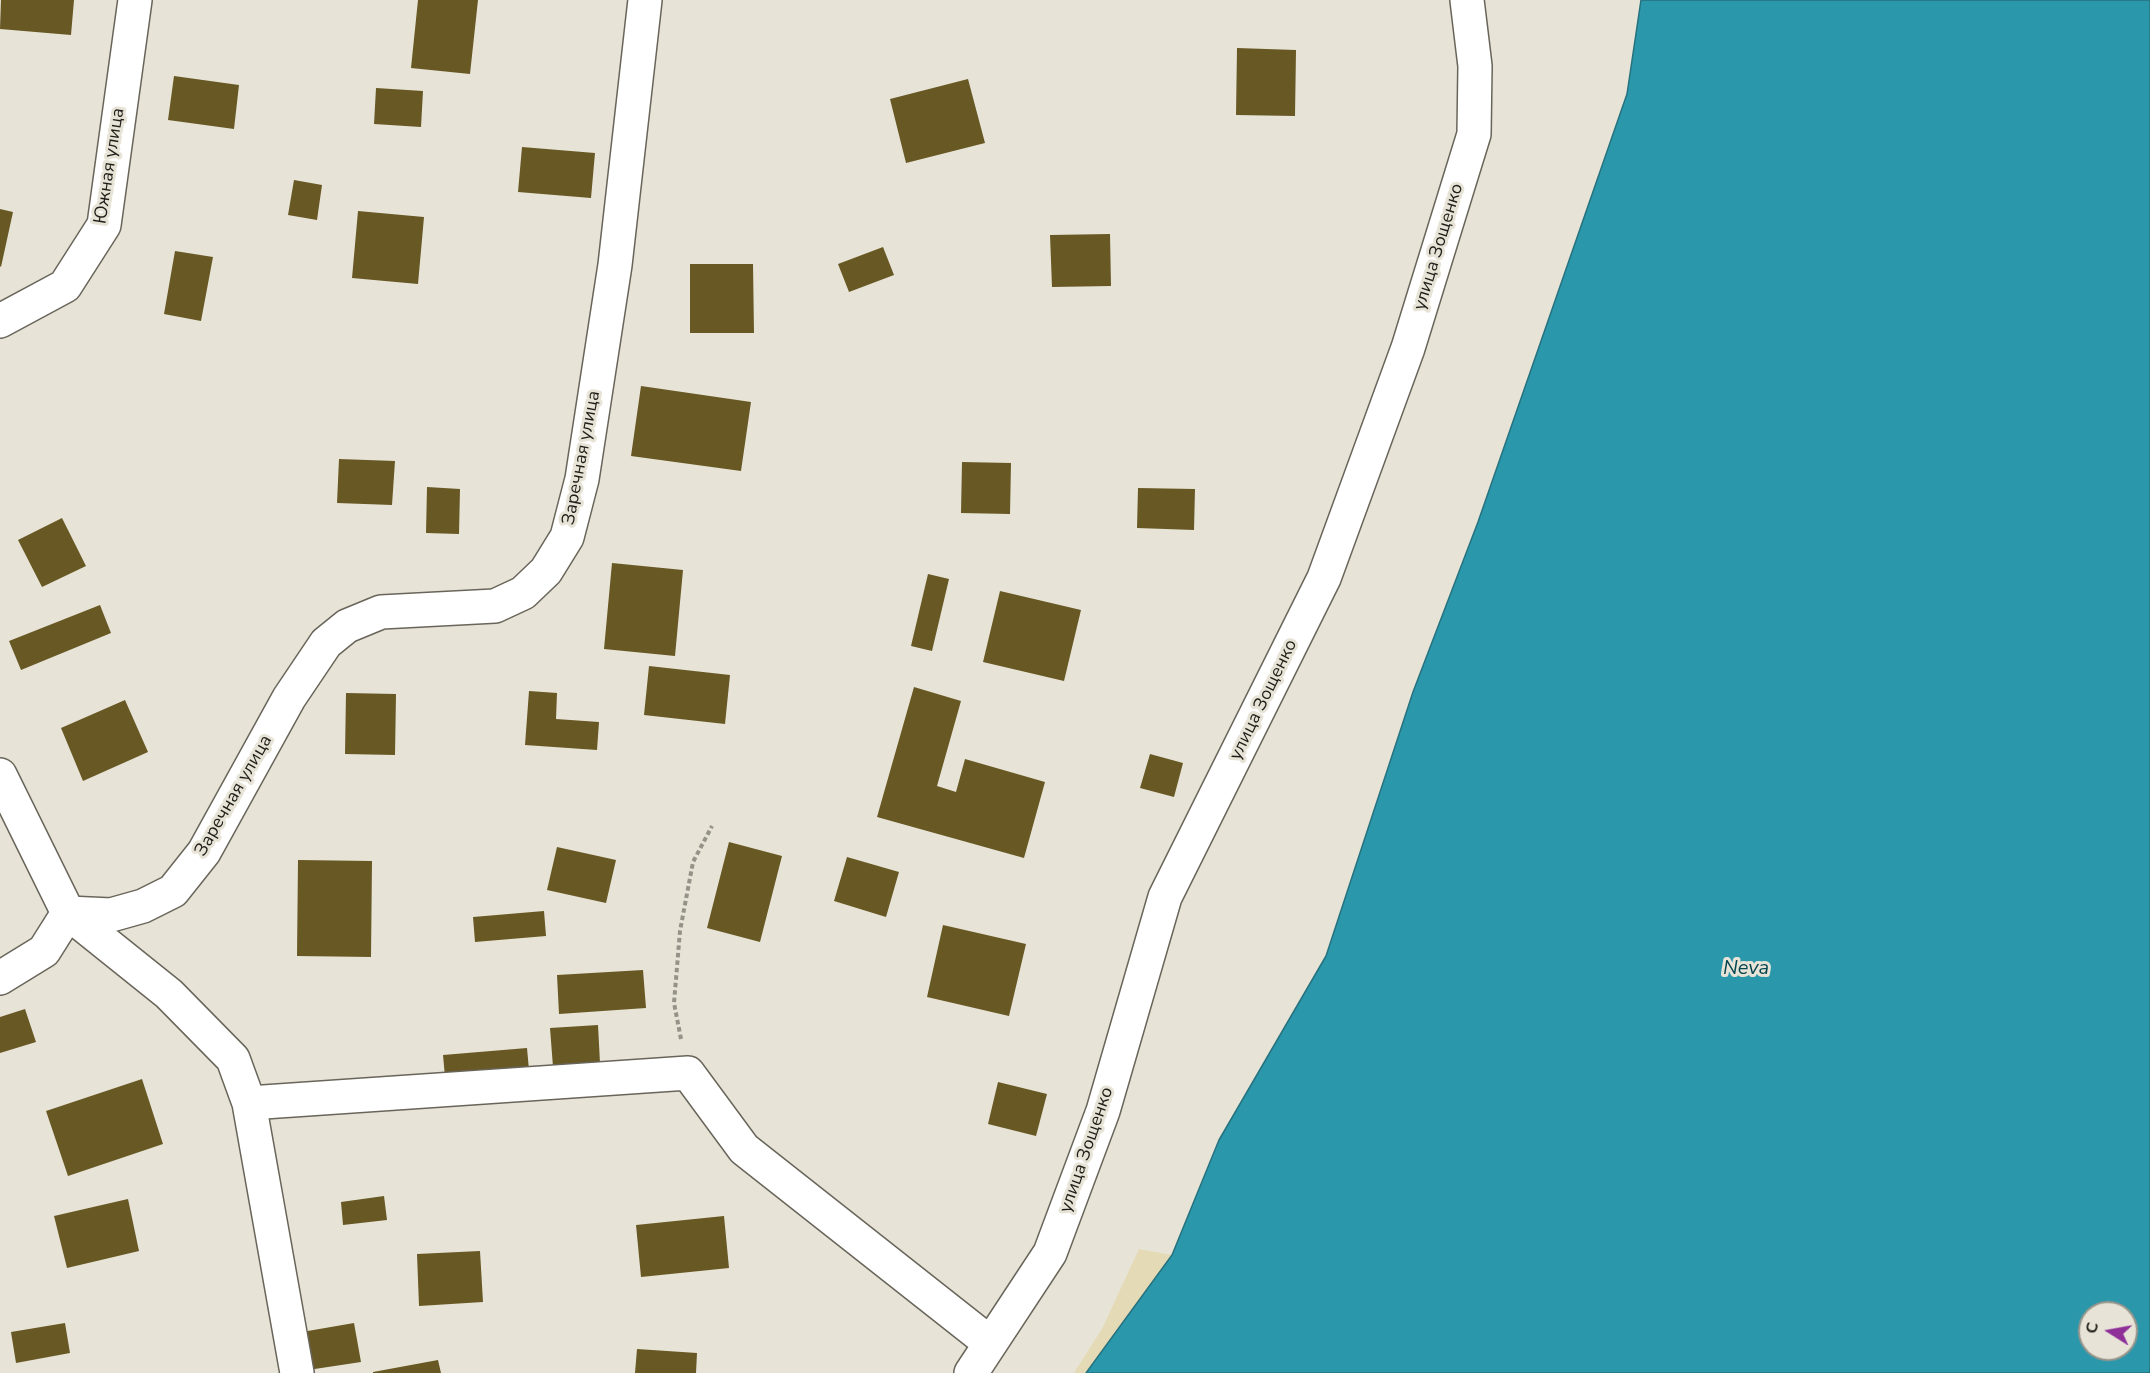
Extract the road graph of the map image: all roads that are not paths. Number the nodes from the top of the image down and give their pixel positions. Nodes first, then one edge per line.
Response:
1 (135, 0) edge
2 (645, 0) edge
3 (1467, 0) edge
4 (0, 321) edge
5 (0, 775) edge
6 (68, 913) junction
7 (0, 978) edge
8 (249, 1103) junction
9 (990, 1343) junction
10 (297, 1373) edge
11 (971, 1373) edge

1 - 4 street, Южная улица
2 - 6 street, Заречная улица
3 - 9 street, улица Зощенко
5 - 6 street
6 - 7 street
6 - 8 street
8 - 9 street
8 - 10 street
9 - 11 street, улица Зощенко

